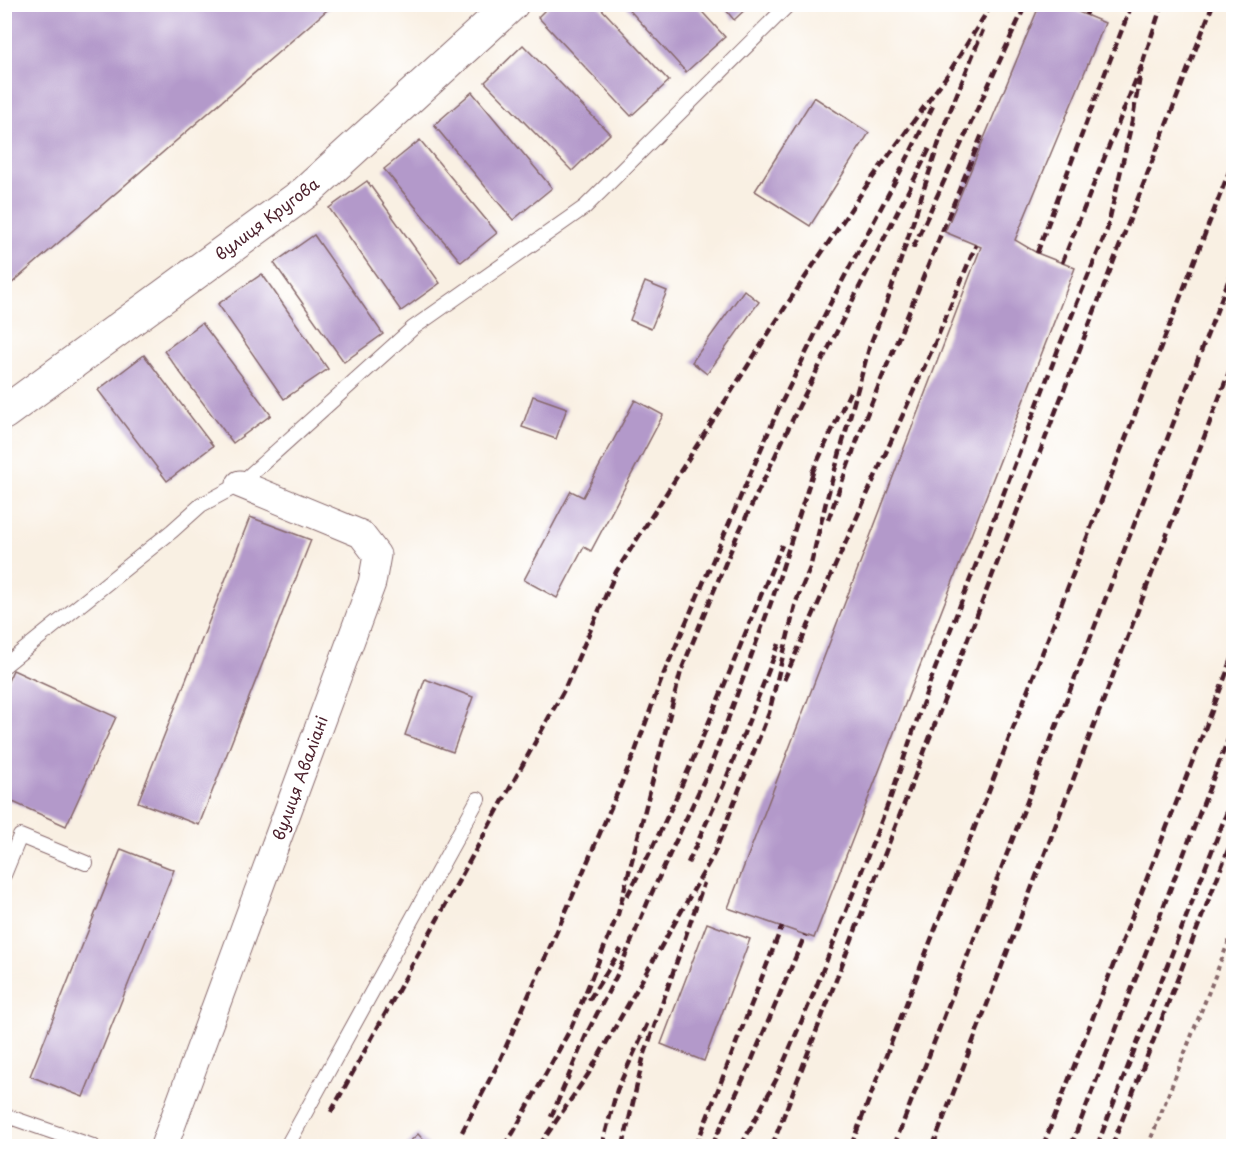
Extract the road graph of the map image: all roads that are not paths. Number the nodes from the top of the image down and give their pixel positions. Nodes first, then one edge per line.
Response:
1 (512, 4) edge
2 (789, 4) edge
3 (4, 413) edge
4 (240, 484) junction
5 (4, 666) edge
6 (478, 799) dead end
7 (86, 863) dead end
8 (4, 874) edge
9 (4, 1115) edge
10 (93, 1146) edge
11 (164, 1146) edge
12 (287, 1146) edge

1 - 3 street, вулиця Кругова
2 - 4 lane
4 - 5 lane
4 - 11 street, вулиця Аваліані
6 - 12 lane
7 - 8 lane
9 - 10 lane

